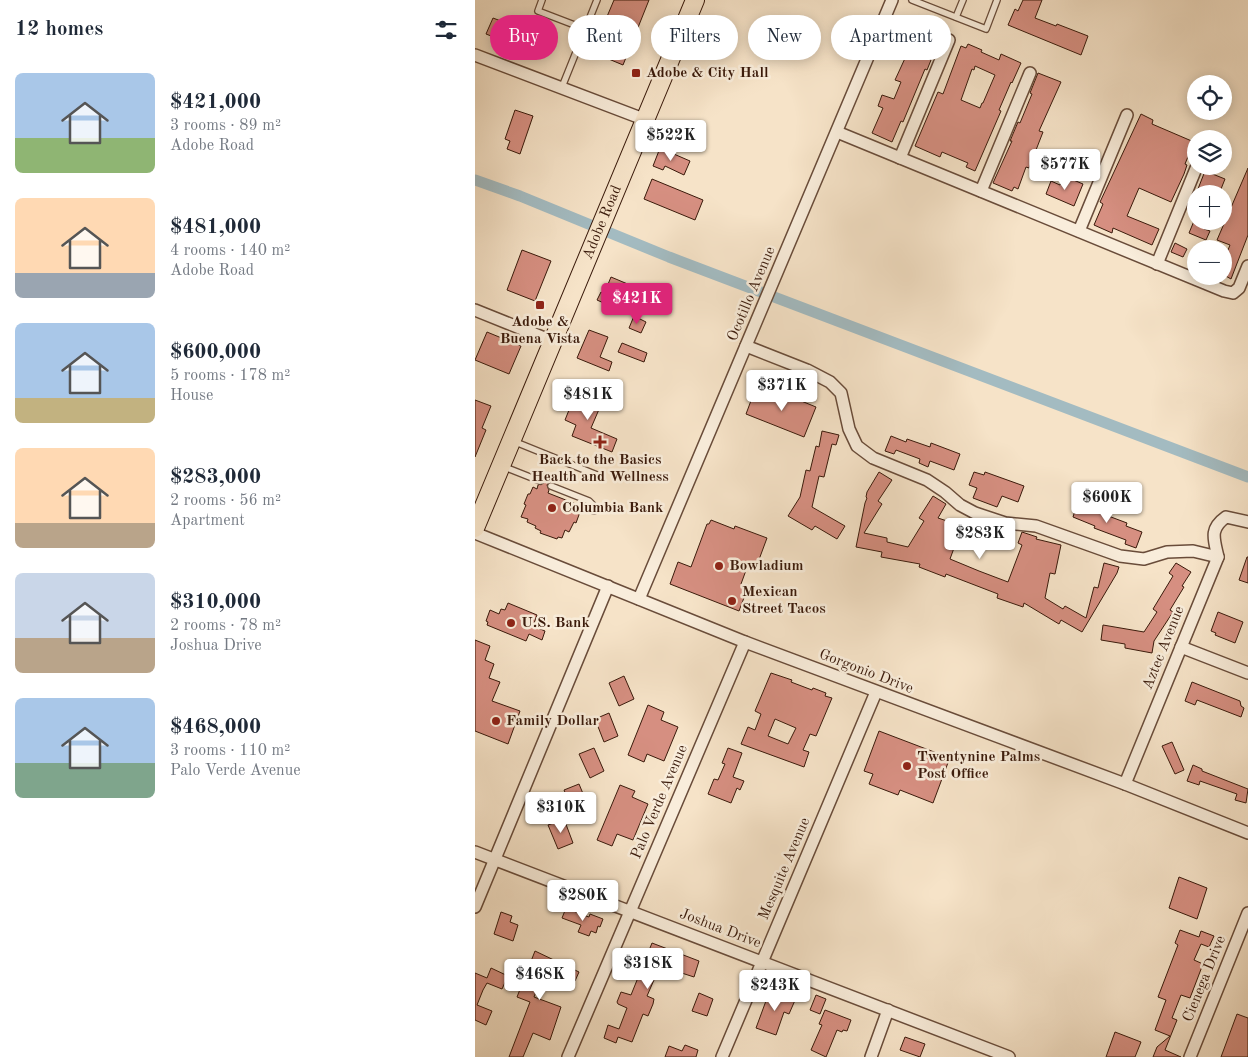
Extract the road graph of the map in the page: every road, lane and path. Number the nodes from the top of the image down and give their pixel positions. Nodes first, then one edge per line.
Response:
1 (542, 0) edge
2 (597, 0) edge
3 (695, 0) edge
4 (892, 0) edge
5 (912, 0) edge
6 (963, 0) edge
7 (997, 0) edge
8 (928, 3) edge
9 (591, 15) edge
10 (956, 17) junction
11 (568, 22) edge
12 (475, 55) edge
13 (573, 60) edge
14 (941, 60) edge
15 (1030, 73) dead end
16 (562, 87) junction
17 (1127, 115) dead end
18 (646, 120) junction
19 (837, 132) junction
20 (900, 158) junction
21 (1193, 175) edge
22 (981, 191) junction
23 (1079, 231) junction
24 (1157, 264) junction
25 (1248, 266) edge
26 (475, 310) edge
27 (552, 341) junction
28 (746, 346) junction
29 (511, 440) junction
30 (501, 466) junction
31 (597, 475) dead end
32 (540, 482) dead end
33 (551, 486) dead end
34 (594, 511) dead end
35 (1248, 522) edge
36 (475, 528) edge
37 (475, 533) edge
38 (1218, 557) junction
39 (608, 586) junction
40 (639, 599) junction
41 (745, 642) junction
42 (1181, 647) junction
43 (1248, 673) edge
44 (876, 692) junction
45 (1125, 784) junction
46 (1248, 833) edge
47 (475, 852) edge
48 (495, 860) junction
49 (475, 907) edge
50 (630, 911) junction
51 (1248, 913) edge
52 (762, 961) junction
53 (888, 1010) junction
54 (568, 1057) edge
55 (722, 1057) edge
56 (871, 1057) edge
57 (1009, 1057) edge
58 (1190, 1057) edge

1 - 11 lane
2 - 9 lane
3 - 18 main road, Adobe Road
4 - 19 street, Ocotillo Avenue
5 - 8 lane
6 - 10 lane
7 - 10 lane
8 - 10 lane
12 - 16 street
13 - 16 lane
14 - 20 street
15 - 22 street
16 - 18 street
17 - 23 street
18 - 27 main road, Adobe Road
19 - 20 street
19 - 28 street, Ocotillo Avenue
20 - 22 street
21 - 24 street
22 - 23 street
23 - 24 street
24 - 25 street
26 - 27 street
27 - 29 main road, Adobe Road
28 - 38 street
28 - 40 street, Ocotillo Avenue
29 - 30 main road, Adobe Road
29 - 31 lane
30 - 32 lane
30 - 36 main road, Adobe Road
33 - 34 lane
35 - 38 street
37 - 39 street, Gorgonio Drive
38 - 42 street, Aztec Avenue
39 - 40 street, Gorgonio Drive
39 - 48 street
40 - 41 street, Gorgonio Drive
41 - 44 street, Gorgonio Drive
41 - 50 street, Palo Verde Avenue
42 - 43 street
42 - 45 street, Aztec Avenue
44 - 45 street, Gorgonio Drive
44 - 52 street, Mesquite Avenue
45 - 46 street, Gorgonio Drive
47 - 48 street, Joshua Drive
48 - 49 street
48 - 50 street, Joshua Drive
50 - 52 street, Joshua Drive
50 - 54 street, Palo Verde Avenue
51 - 58 street, Cienega Drive
52 - 53 street, Joshua Drive
52 - 55 street, Mesquite Avenue
53 - 56 street
53 - 57 street, Joshua Drive

